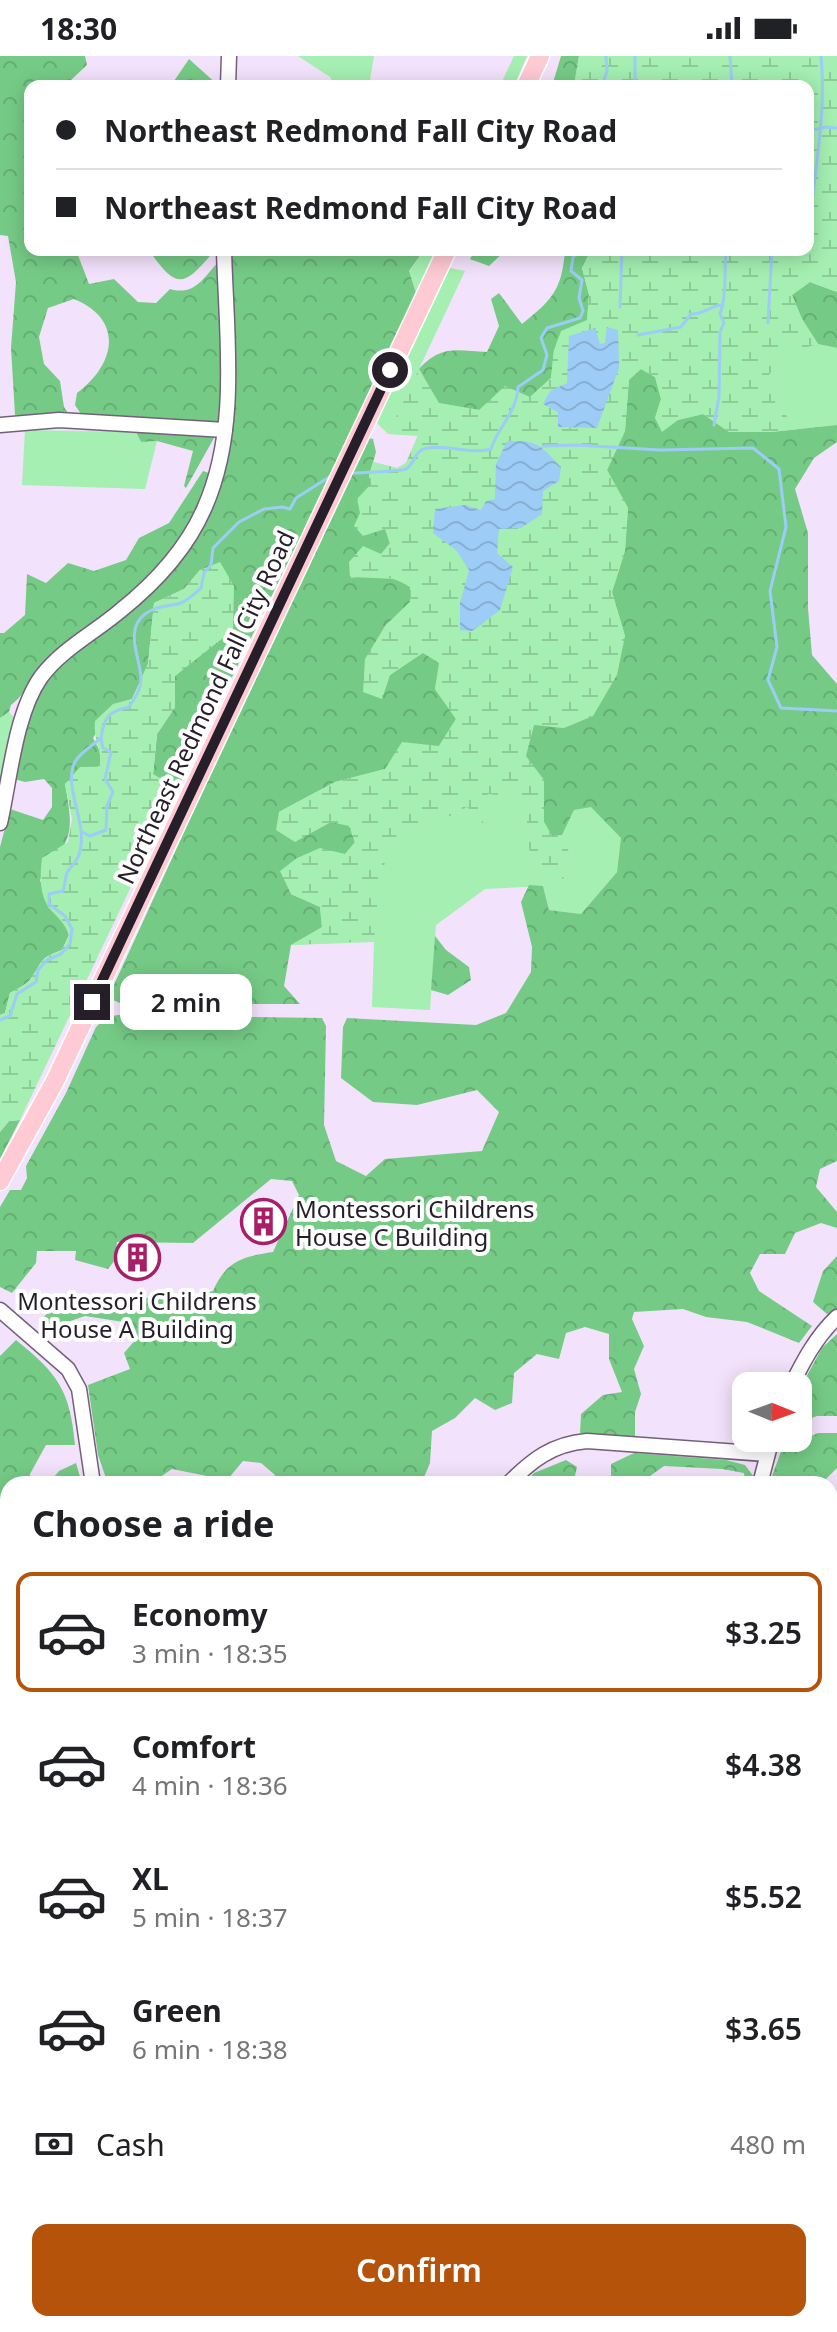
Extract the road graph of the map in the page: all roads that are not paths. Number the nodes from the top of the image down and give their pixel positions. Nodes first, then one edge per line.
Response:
1 (229, 56) edge
2 (540, 56) edge
3 (228, 80) edge
4 (529, 80) edge
5 (224, 256) edge
6 (444, 256) edge
7 (0, 425) edge
8 (225, 430) junction
9 (0, 823) edge
10 (0, 1181) edge
11 (0, 1310) edge
12 (837, 1317) edge
13 (798, 1372) edge
14 (766, 1454) joint
15 (90, 1476) edge
16 (517, 1476) edge
17 (762, 1476) edge

1 - 3 street
2 - 4 main road
5 - 8 street
6 - 10 main road, Northeast Redmond Fall City Road
7 - 8 street
8 - 9 street
11 - 15 street
12 - 13 street
14 - 16 street
14 - 17 street

